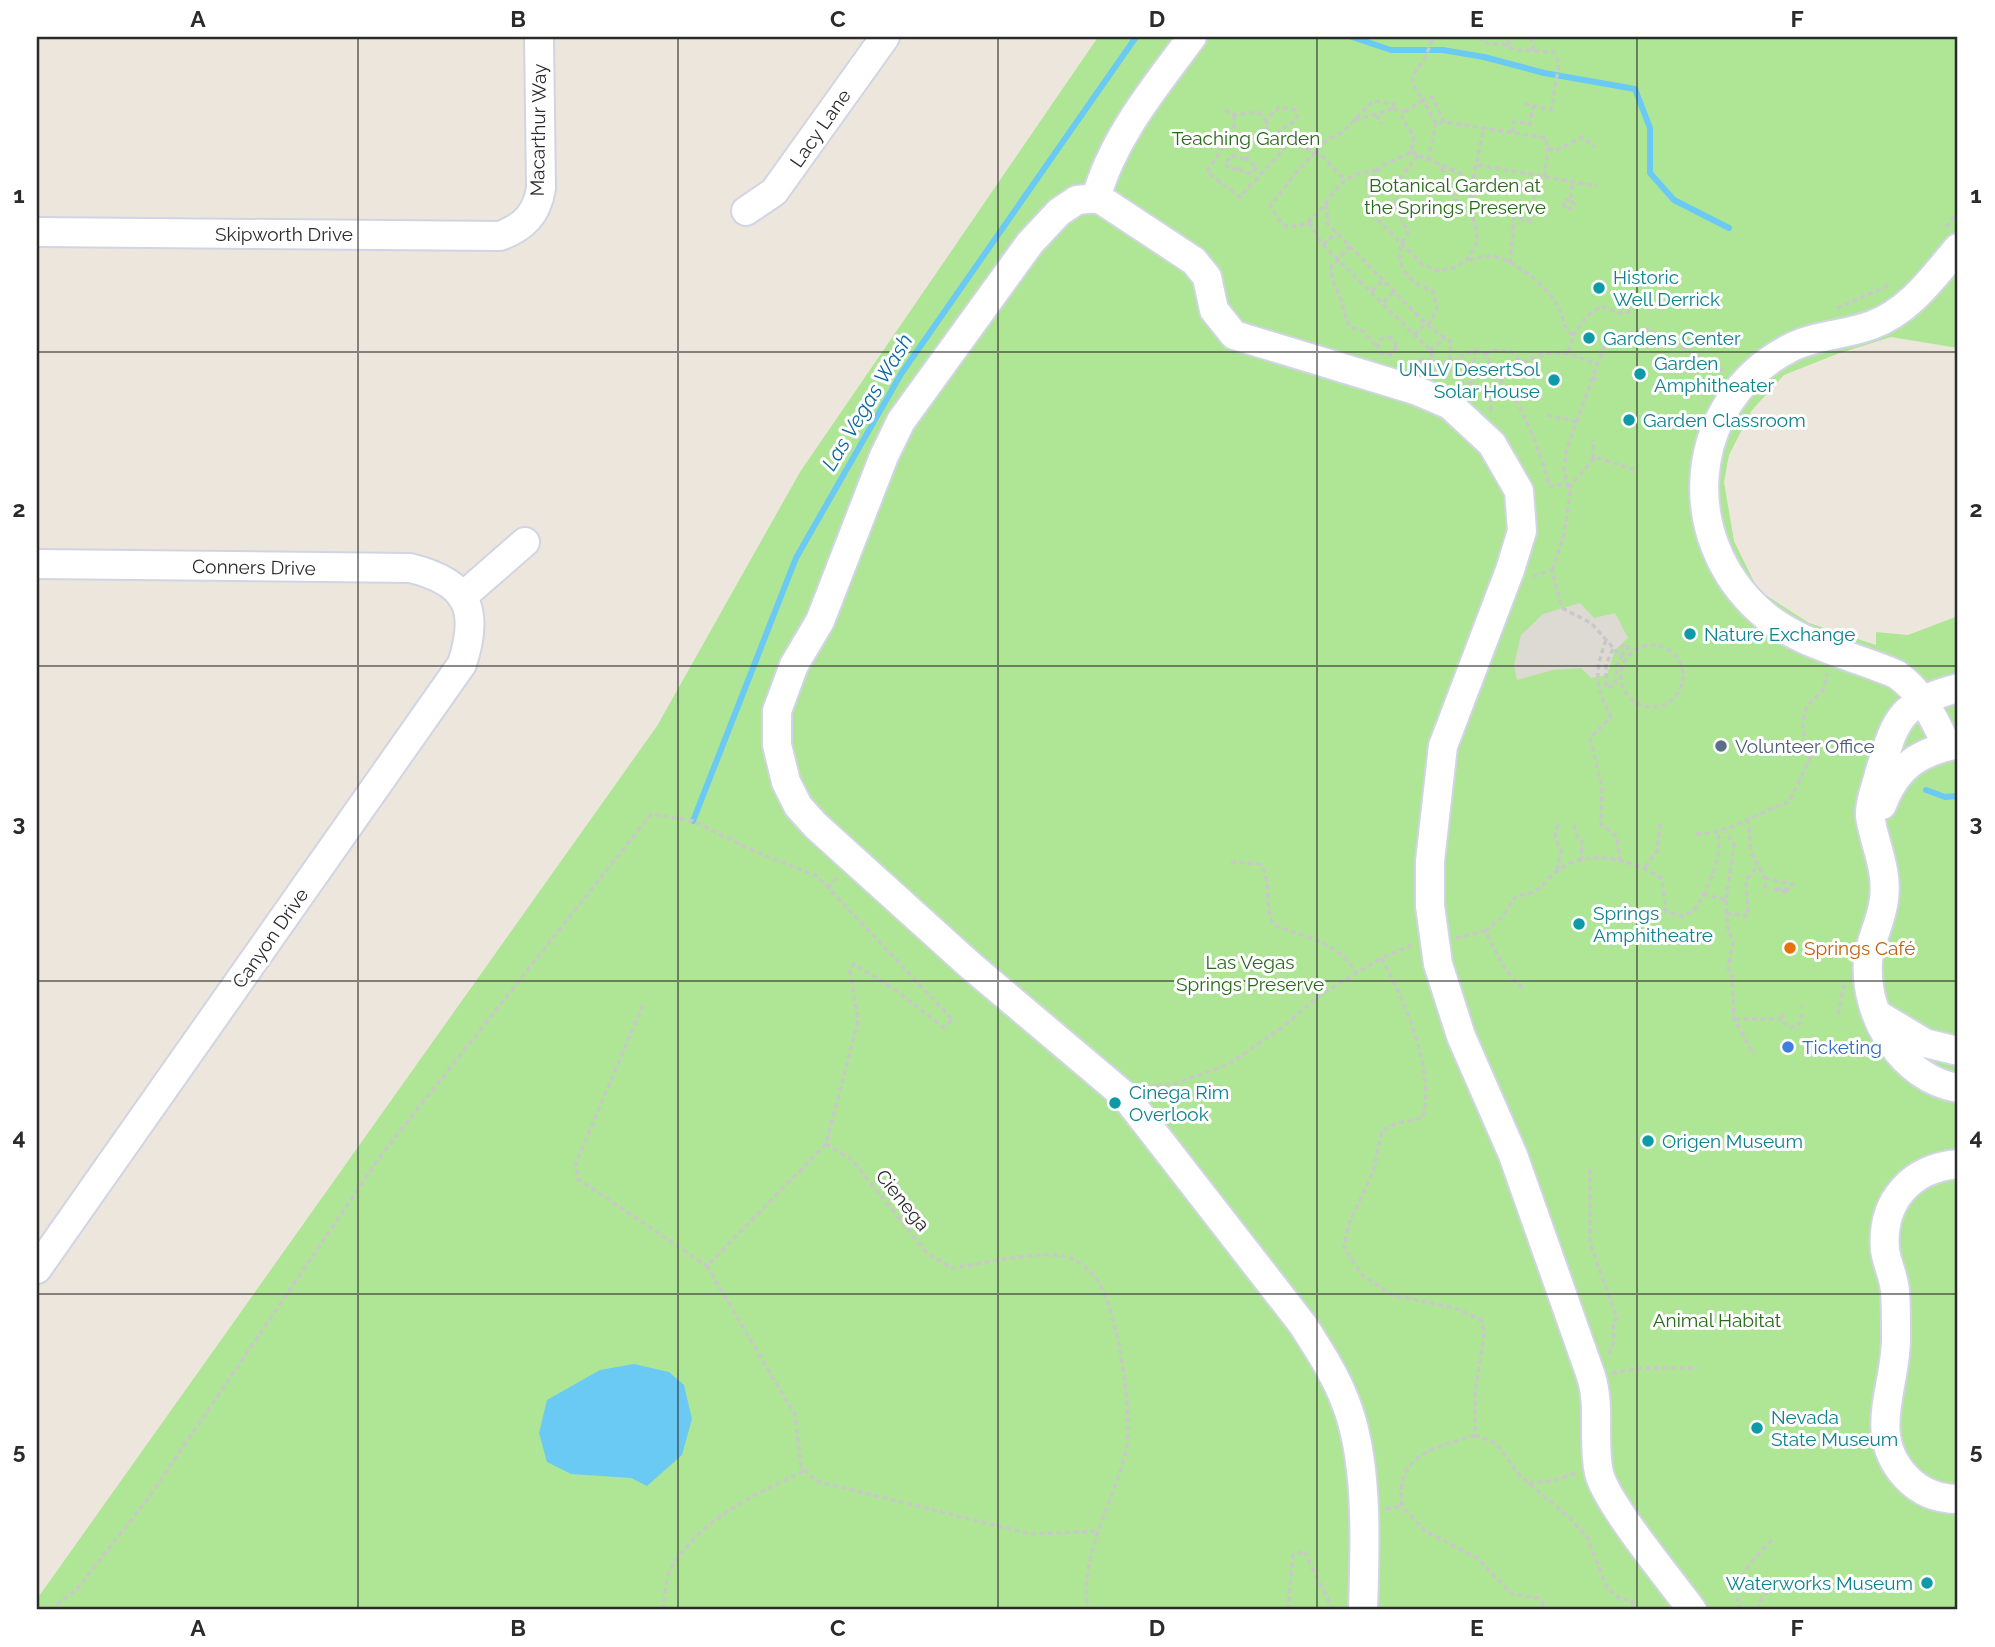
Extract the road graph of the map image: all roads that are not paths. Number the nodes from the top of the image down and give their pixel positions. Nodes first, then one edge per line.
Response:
1 (539, 37) edge
2 (885, 37) edge
3 (1192, 37) edge
4 (1096, 198) junction
5 (746, 211) dead end
6 (528, 220) joint
7 (37, 232) edge
8 (1950, 240) edge
9 (525, 542) dead end
10 (37, 564) edge
11 (462, 597) junction
12 (1958, 688) edge
13 (1923, 697) junction
14 (1953, 745) edge
15 (1873, 827) junction
16 (1878, 1014) junction
17 (1958, 1051) edge
18 (1958, 1088) edge
19 (1958, 1148) edge
20 (1958, 1164) edge
21 (37, 1269) edge
22 (1893, 1314) junction
23 (1958, 1499) edge
24 (1363, 1610) edge
25 (1692, 1610) edge

1 - 6 street, Macarthur Way
2 - 5 street, Lacy Lane
3 - 4 street
4 - 24 street
4 - 25 street
6 - 7 street, Skipworth Drive
8 - 13 street
9 - 11 street
10 - 11 street, Conners Drive
11 - 21 street, Canyon Drive
12 - 13 street
13 - 14 street
13 - 15 street
14 - 15 street
15 - 16 street
16 - 17 street
16 - 18 street
19 - 22 street
20 - 22 street
22 - 23 street

